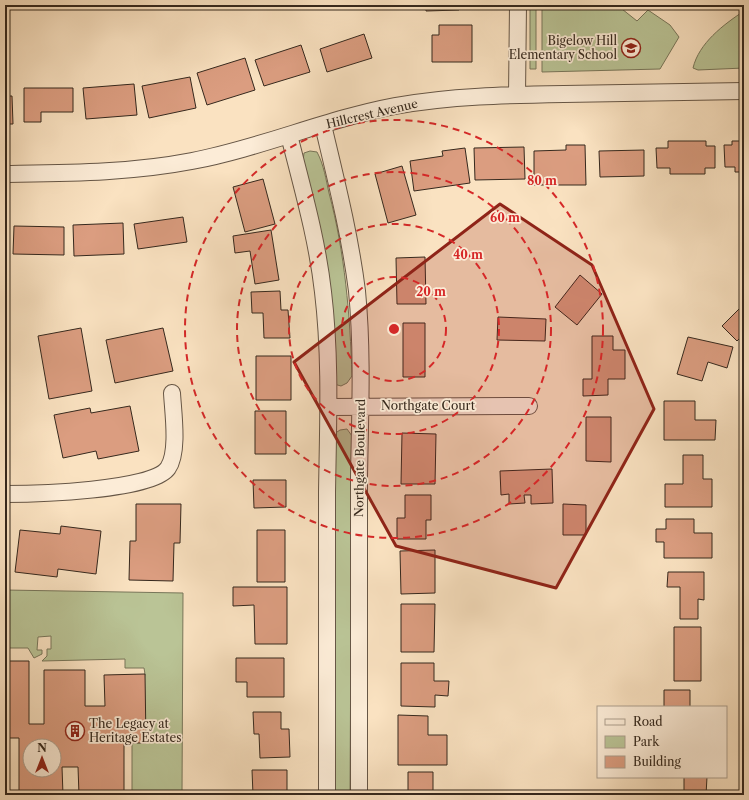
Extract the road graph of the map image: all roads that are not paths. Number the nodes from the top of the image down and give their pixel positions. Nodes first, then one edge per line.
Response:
1 (518, 5) edge
2 (744, 91) edge
3 (517, 95) junction
4 (323, 125) junction
5 (289, 135) junction
6 (5, 174) edge
7 (172, 393) dead end
8 (529, 406) dead end
9 (328, 407) junction
10 (361, 407) junction
11 (5, 494) edge
12 (327, 795) edge
13 (359, 795) edge

1 - 3 street
2 - 3 street, Hillcrest Avenue
3 - 4 street, Hillcrest Avenue
4 - 5 street, Hillcrest Avenue
4 - 10 street, Northgate Boulevard
5 - 6 street, Hillcrest Avenue
5 - 9 street
7 - 11 street
8 - 10 street, Northgate Court
9 - 10 street, Northgate Court
9 - 12 street
10 - 13 street, Northgate Boulevard

